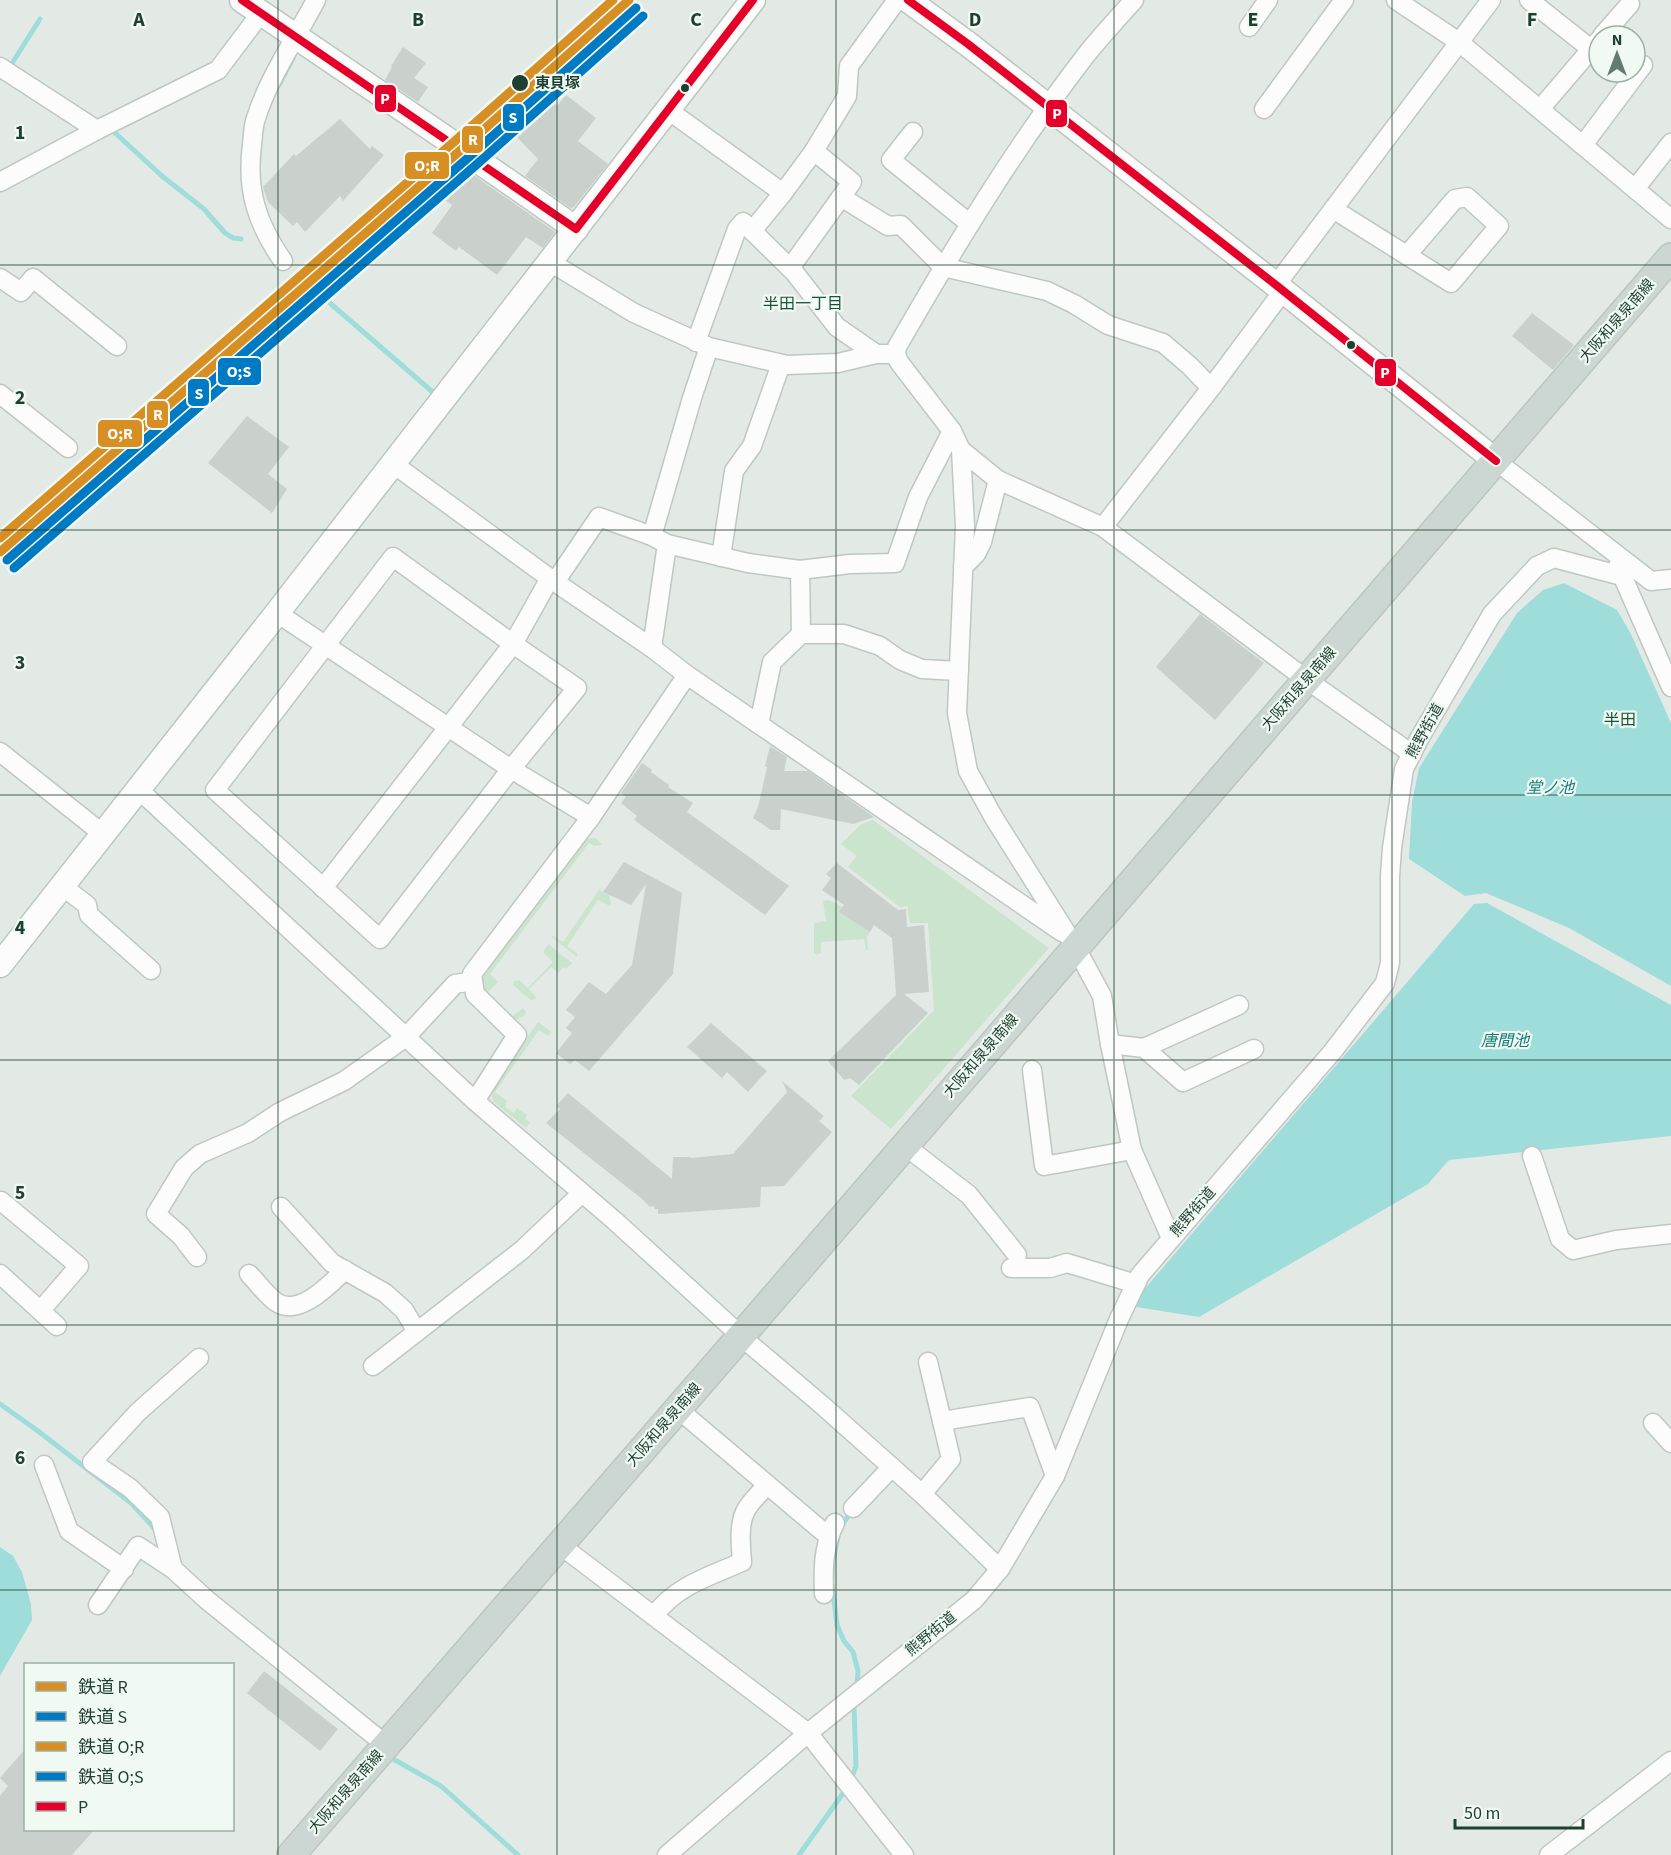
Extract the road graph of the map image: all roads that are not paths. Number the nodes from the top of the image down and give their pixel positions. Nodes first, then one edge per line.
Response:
1 (316, 0) edge
2 (753, 0) edge
3 (897, 0) edge
4 (908, 0) edge
5 (1134, 0) edge
6 (1268, 0) edge
7 (1344, 0) edge
8 (1396, 0) edge
9 (1491, 0) edge
10 (1529, 0) edge
11 (1630, 4) dead end
12 (252, 6) edge
13 (1612, 24) edge
14 (1249, 27) dead end
15 (1587, 35) edge
16 (296, 37) junction
17 (1459, 42) junction
18 (1587, 53) edge
19 (0, 67) edge
20 (1629, 84) edge
21 (1048, 108) junction
22 (1264, 109) dead end
23 (1540, 109) junction
24 (668, 110) junction
25 (97, 130) junction
26 (913, 132) dead end
27 (1671, 143) edge
28 (1583, 145) junction
29 (814, 151) junction
30 (0, 182) edge
31 (1635, 189) junction
32 (783, 193) junction
33 (841, 197) junction
34 (1333, 209) junction
35 (1671, 219) edge
36 (970, 224) junction
37 (576, 229) junction
38 (752, 231) junction
39 (1407, 255) junction
40 (1671, 257) edge
41 (283, 261) dead end
42 (550, 262) junction
43 (943, 267) junction
44 (790, 268) junction
45 (0, 278) edge
46 (1280, 288) junction
47 (703, 345) junction
48 (117, 346) dead end
49 (876, 354) junction
50 (896, 354) junction
51 (781, 364) junction
52 (1211, 388) junction
53 (0, 394) edge
54 (952, 431) junction
55 (68, 448) dead end
56 (962, 450) junction
57 (1496, 462) junction
58 (392, 463) junction
59 (998, 480) junction
60 (1102, 527) junction
61 (660, 540) junction
62 (1611, 551) junction
63 (721, 556) junction
64 (963, 567) junction
65 (800, 570) junction
66 (1622, 576) junction
67 (1671, 579) edge
68 (553, 580) junction
69 (277, 613) junction
70 (801, 633) junction
71 (513, 644) junction
72 (325, 647) junction
73 (652, 648) junction
74 (959, 671) junction
75 (687, 675) junction
76 (1307, 680) junction
77 (1671, 687) edge
78 (759, 724) junction
79 (448, 728) junction
80 (0, 752) edge
81 (1412, 754) junction
82 (511, 769) junction
83 (138, 789) junction
84 (591, 817) junction
85 (103, 834) junction
86 (62, 886) junction
87 (323, 888) junction
88 (1072, 942) junction
89 (0, 966) edge
90 (151, 970) dead end
91 (473, 981) junction
92 (1239, 1005) dead end
93 (406, 1037) junction
94 (1110, 1044) junction
95 (1144, 1048) junction
96 (1254, 1049) dead end
97 (1032, 1070) dead end
98 (474, 1101) junction
99 (904, 1144) junction
100 (1132, 1150) junction
101 (1532, 1156) dead end
102 (582, 1193) junction
103 (0, 1203) edge
104 (281, 1207) dead end
105 (1671, 1234) edge
106 (1171, 1238) junction
107 (197, 1257) dead end
108 (345, 1270) junction
109 (0, 1274) edge
110 (249, 1274) dead end
111 (1136, 1284) junction
112 (41, 1310) junction
113 (57, 1326) dead end
114 (417, 1332) junction
115 (741, 1336) junction
116 (199, 1358) dead end
117 (928, 1362) dead end
118 (374, 1366) dead end
119 (678, 1409) junction
120 (942, 1421) junction
121 (1653, 1423) dead end
122 (1671, 1443) edge
123 (44, 1465) dead end
124 (892, 1467) junction
125 (1055, 1476) junction
126 (767, 1485) junction
127 (922, 1494) junction
128 (853, 1508) dead end
129 (560, 1545) junction
130 (124, 1569) junction
131 (174, 1569) junction
132 (1000, 1569) junction
133 (824, 1594) dead end
134 (98, 1605) dead end
135 (654, 1616) junction
136 (808, 1733) junction
137 (386, 1745) junction
138 (1671, 1761) edge
139 (291, 1855) edge
140 (666, 1855) edge
141 (904, 1855) edge
142 (1549, 1855) edge

1 - 16 street
2 - 24 street
3 - 29 street
4 - 21 street
5 - 21 street
6 - 14 street
7 - 22 street
8 - 17 street
9 - 17 street
10 - 15 street
11 - 13 street
12 - 16 street
12 - 25 street
16 - 37 street
16 - 41 street
17 - 23 street
17 - 34 street
18 - 23 street
19 - 25 street
20 - 28 street
21 - 36 street
21 - 46 street
23 - 28 street
24 - 32 street
24 - 37 street
25 - 30 street
26 - 36 street
27 - 31 street
28 - 31 street
29 - 32 street
29 - 33 street
31 - 35 street
32 - 38 street
33 - 43 street
33 - 44 street
34 - 39 street
34 - 46 street
36 - 43 street
37 - 42 street
38 - 44 street
38 - 47 street
39 - 39 street
40 - 57 main road, 大阪和泉泉南線
42 - 47 street
42 - 58 street
43 - 50 street
43 - 52 street
44 - 49 street
45 - 48 street
46 - 52 street
46 - 57 street
47 - 51 street
47 - 61 street
49 - 50 street
49 - 51 street
50 - 54 street
51 - 63 street
52 - 60 street
53 - 55 street
54 - 56 street
54 - 65 street
56 - 59 street
56 - 64 street
57 - 62 street
57 - 76 main road, 大阪和泉泉南線
58 - 68 street
58 - 69 street
59 - 60 street
59 - 64 street
60 - 76 street
61 - 63 street
61 - 68 street
61 - 73 street
62 - 66 street
62 - 67 street
63 - 65 street
64 - 74 street
65 - 70 street
66 - 77 street
66 - 81 street, 熊野街道
68 - 71 street
68 - 73 street
69 - 72 street
69 - 83 street
70 - 74 street
70 - 78 street
71 - 72 street
71 - 79 street
71 - 82 street
72 - 79 street
72 - 87 street
73 - 75 street
74 - 88 street
75 - 78 street
75 - 84 street
76 - 81 street
76 - 88 main road, 大阪和泉泉南線
78 - 88 street
79 - 82 street
79 - 87 street
80 - 85 street
81 - 106 street, 熊野街道
82 - 84 street
82 - 87 street
83 - 85 street
83 - 93 street
84 - 91 street
85 - 86 street
86 - 89 street
86 - 90 street
88 - 94 street
88 - 99 main road, 大阪和泉泉南線
91 - 93 street
91 - 98 street
92 - 95 street
93 - 98 street
93 - 107 street
94 - 95 street
94 - 100 street
95 - 96 street
97 - 100 street
98 - 102 street
99 - 111 street
99 - 115 main road, 大阪和泉泉南線
100 - 106 street
101 - 105 street
102 - 114 street
102 - 115 street
103 - 112 street
104 - 108 street
106 - 111 street, 熊野街道
108 - 110 street
108 - 114 street
109 - 112 street
111 - 125 street, 熊野街道
112 - 113 street
114 - 118 street
115 - 119 main road, 大阪和泉泉南線
115 - 124 street
116 - 131 street
117 - 120 street
119 - 126 street
119 - 129 main road, 大阪和泉泉南線
120 - 125 street
120 - 127 street
121 - 122 street
123 - 130 street
124 - 127 street
124 - 128 street
125 - 132 street, 熊野街道
126 - 133 street
126 - 135 street
127 - 132 street
129 - 135 street
129 - 137 main road, 大阪和泉泉南線
130 - 131 street
130 - 134 street
131 - 137 street
132 - 136 street, 熊野街道
135 - 136 street
136 - 140 street, 熊野街道
136 - 141 street
137 - 139 main road, 大阪和泉泉南線
138 - 142 street

